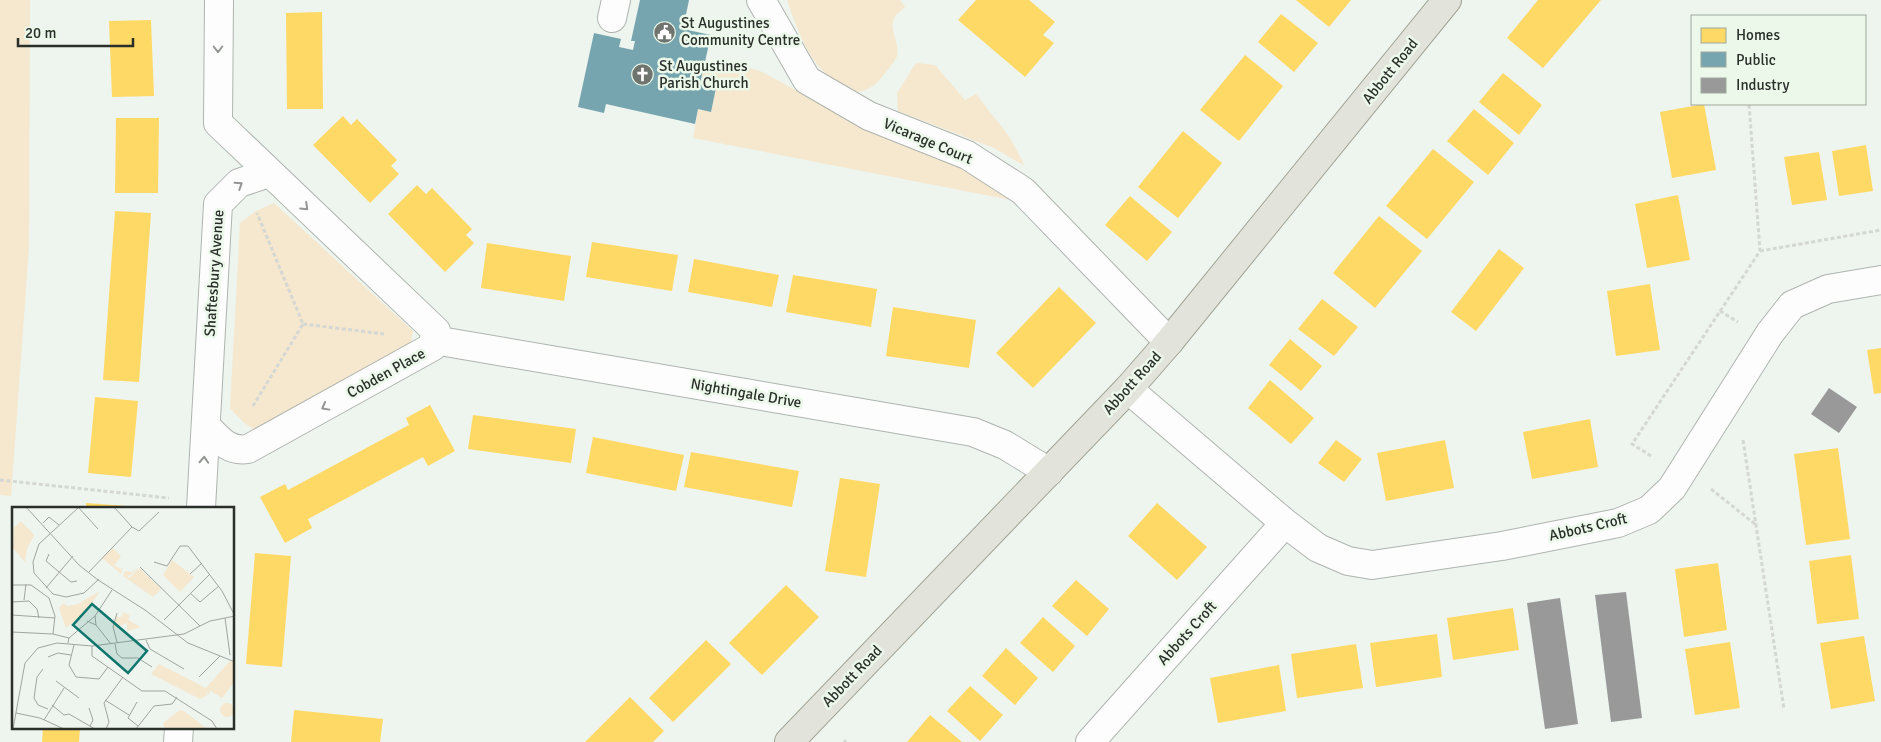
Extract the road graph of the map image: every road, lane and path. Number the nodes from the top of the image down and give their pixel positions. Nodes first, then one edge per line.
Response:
1 (219, 0) edge
2 (761, 0) edge
3 (1447, 0) edge
4 (1749, 105) edge
5 (269, 173) junction
6 (256, 211) dead end
7 (1881, 230) edge
8 (1760, 251) junction
9 (1881, 280) edge
10 (303, 324) junction
11 (392, 335) dead end
12 (434, 340) junction
13 (1170, 342) junction
14 (1735, 387) junction
15 (1128, 390) junction
16 (248, 414) dead end
17 (206, 426) junction
18 (1049, 472) junction
19 (1682, 472) junction
20 (0, 480) edge
21 (202, 504) edge
22 (1285, 523) junction
23 (1756, 524) junction
24 (1784, 709) dead end
25 (789, 742) edge
26 (1090, 742) edge

1 -> 5 street
2 - 13 street, Vicarage Court
3 - 13 main road, Abbott Road
4 - 8 path
5 -> 12 street, Cobden Place
17 -> 5 street, Shaftesbury Avenue
6 - 10 path
7 - 8 path
8 - 19 path
9 - 14 street, Abbots Croft
10 - 11 path
10 - 16 path
12 -> 17 street, Cobden Place
12 - 18 street, Nightingale Drive
13 - 15 main road, Abbott Road
14 - 19 street, Abbots Croft
14 - 23 path
15 - 18 main road, Abbott Road
15 - 22 street, Abbots Croft
21 -> 17 street, Shaftesbury Avenue
18 - 25 main road, Abbott Road
19 - 22 street, Abbots Croft
19 - 23 path
20 - 21 path
22 - 26 street, Abbots Croft
23 - 24 path

